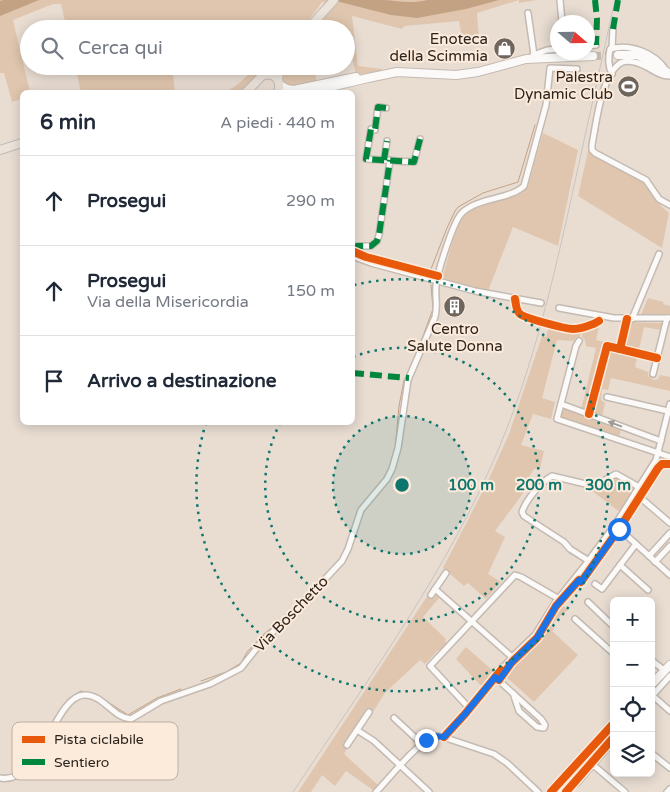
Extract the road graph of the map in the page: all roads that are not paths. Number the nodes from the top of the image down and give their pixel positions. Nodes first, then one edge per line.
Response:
1 (560, 0) edge
2 (332, 3) edge
3 (528, 13) dead end
4 (561, 15) edge
5 (316, 20) edge
6 (613, 29) dead end
7 (550, 50) edge
8 (611, 50) junction
9 (534, 55) junction
10 (618, 55) tunnel mouth
11 (550, 58) edge
12 (526, 59) junction
13 (577, 69) dead end
14 (612, 74) junction
15 (669, 74) edge
16 (263, 75) edge
17 (272, 75) edge
18 (351, 80) junction
19 (256, 83) junction
20 (279, 86) edge
21 (248, 90) edge
22 (257, 90) edge
23 (316, 90) edge
24 (386, 108) dead end
25 (420, 139) dead end
26 (387, 141) dead end
27 (20, 144) edge
28 (0, 150) edge
29 (387, 160) junction
30 (670, 205) edge
31 (355, 247) edge
32 (659, 254) dead end
33 (355, 257) edge
34 (437, 280) junction
35 (541, 303) dead end
36 (559, 308) dead end
37 (669, 318) edge
38 (632, 319) junction
39 (580, 341) dead end
40 (653, 374) dead end
41 (607, 397) dead end
42 (561, 404) junction
43 (670, 404) edge
44 (668, 412) junction
45 (661, 441) junction
46 (658, 453) junction
47 (670, 456) edge
48 (639, 487) junction
49 (635, 493) junction
50 (670, 523) edge
51 (615, 525) junction
52 (670, 533) edge
53 (636, 544) junction
54 (670, 546) edge
55 (649, 556) junction
56 (589, 561) junction
57 (655, 562) junction
58 (620, 565) junction
59 (446, 573) dead end
60 (670, 575) edge
61 (595, 584) dead end
62 (435, 589) junction
63 (648, 590) dead end
64 (431, 595) dead end
65 (559, 598) junction
66 (588, 602) dead end
67 (575, 619) dead end
68 (471, 621) junction
69 (610, 623) edge
70 (610, 650) edge
71 (512, 657) junction
72 (655, 662) edge
73 (668, 670) edge
74 (495, 677) junction
75 (655, 681) edge
76 (655, 691) edge
77 (513, 693) junction
78 (655, 698) edge
79 (470, 709) junction
80 (670, 711) edge
81 (369, 712) dead end
82 (535, 714) junction
83 (394, 718) dead end
84 (529, 720) junction
85 (57, 722) edge
86 (357, 730) junction
87 (611, 732) edge
88 (444, 737) junction
89 (422, 744) junction
90 (610, 744) edge
91 (347, 745) dead end
92 (655, 756) edge
93 (590, 762) junction
94 (400, 766) junction
95 (670, 768) edge
96 (576, 783) dead end
97 (670, 789) edge
98 (376, 792) edge
99 (429, 792) edge
100 (538, 792) edge
101 (558, 792) edge
102 (625, 792) edge
103 (667, 792) edge

1 - 4 street
2 - 5 main road
3 - 9 street
6 - 8 street
7 - 9 street
8 - 14 street
8 - 15 street
9 - 12 street
10 - 15 main road
11 - 12 main road
12 - 18 main road
13 - 34 street, Via Boschetto
14 - 15 street
14 - 30 street
16 - 19 main road
17 - 20 main road
18 - 20 main road
18 - 23 main road
19 - 21 main road
19 - 22 main road
24 - 29 street
25 - 29 street
26 - 29 street
27 - 28 main road
29 - 31 street
32 - 38 street
33 - 34 street
34 - 35 street
34 - 85 street, Via Boschetto
36 - 38 street
37 - 38 street
37 - 40 street
39 - 42 street
41 - 44 street
45 -> 42 street
42 - 46 street
43 - 44 street
44 - 45 street
45 - 46 street
46 - 47 street
46 - 48 street
48 - 49 street
48 - 56 street
49 - 50 street
49 - 51 street
51 - 53 street
51 - 56 street
52 - 55 street
53 - 55 street
53 - 58 street
54 - 57 street
55 - 57 street
56 - 65 street
57 - 60 street
58 - 61 street
58 - 63 street
59 - 62 street
62 - 64 street
62 - 68 street
65 - 68 street
65 - 71 street
66 - 69 street
67 - 70 street
68 - 71 street
68 - 79 street
71 - 74 street
72 - 73 street
73 - 75 main road
73 - 76 street
74 - 77 street
74 - 79 street
77 - 82 street
77 - 84 street
78 - 80 street
79 - 88 street
81 - 86 street
82 - 84 street
82 - 84 street
83 - 89 street
86 - 91 street
86 - 94 street
87 - 93 main road
88 - 89 street
88 - 100 street
89 - 94 street
90 - 93 street
92 - 95 street
93 - 96 street
93 - 101 main road
93 - 102 street
94 - 98 street
94 - 99 street
97 - 103 street

